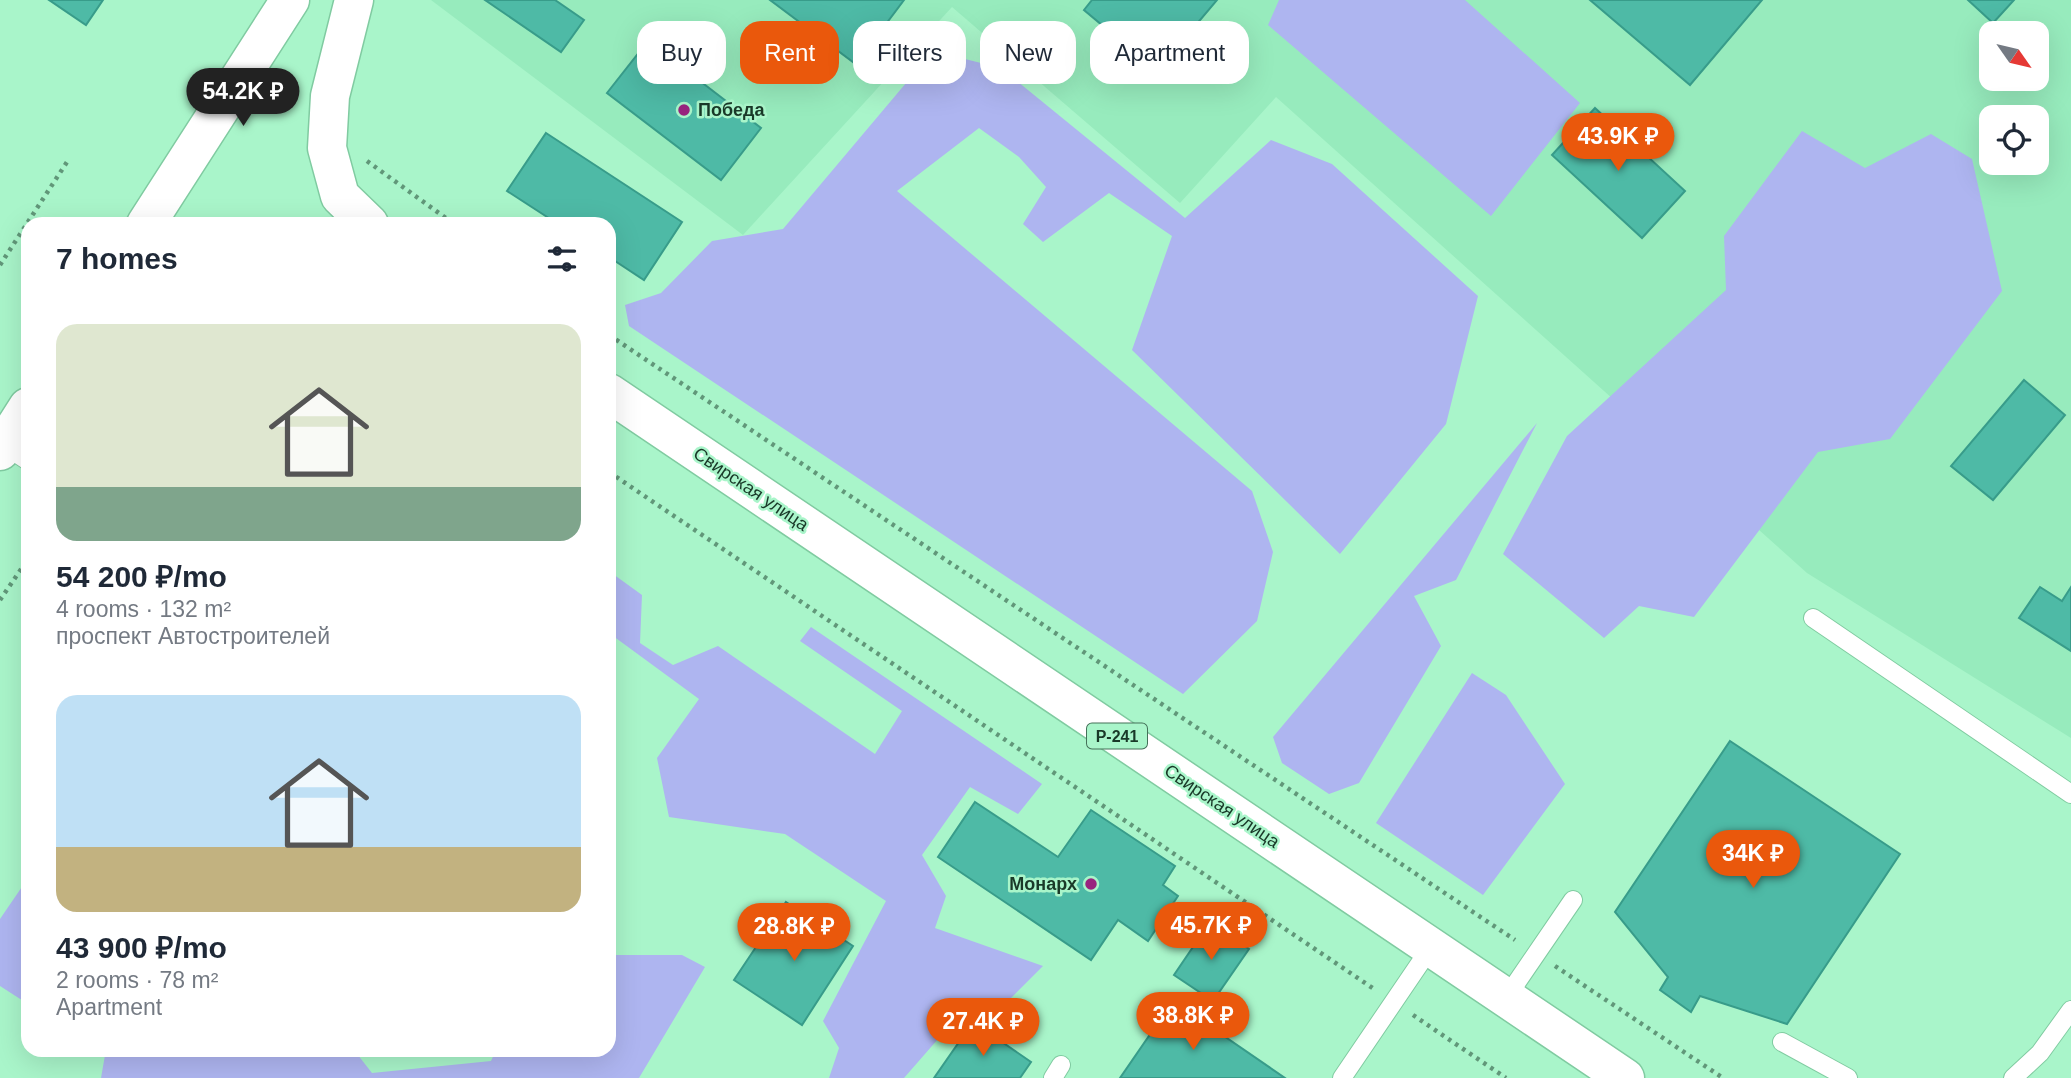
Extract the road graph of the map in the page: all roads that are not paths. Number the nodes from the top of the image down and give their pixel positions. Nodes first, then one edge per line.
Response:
1 (290, 0) edge
2 (354, 0) edge
3 (150, 217) edge
4 (362, 217) edge
5 (616, 399) edge
6 (21, 426) edge
7 (11, 452) edge
8 (1813, 618) dead end
9 (2071, 794) edge
10 (1573, 900) dead end
11 (1431, 947) junction
12 (1506, 998) junction
13 (2071, 1010) edge
14 (1782, 1042) dead end
15 (1342, 1078) edge
16 (1625, 1078) edge
17 (1848, 1078) edge
18 (2013, 1078) edge

1 - 3 main road
2 - 4 main road
5 - 11 main road, Свирская улица / Р-241
6 - 7 main road
8 - 9 lane
10 - 12 lane
11 - 12 main road, Свирская улица / Р-241
11 - 15 lane
12 - 16 main road, Свирская улица / Р-241
13 - 18 lane
14 - 17 lane

